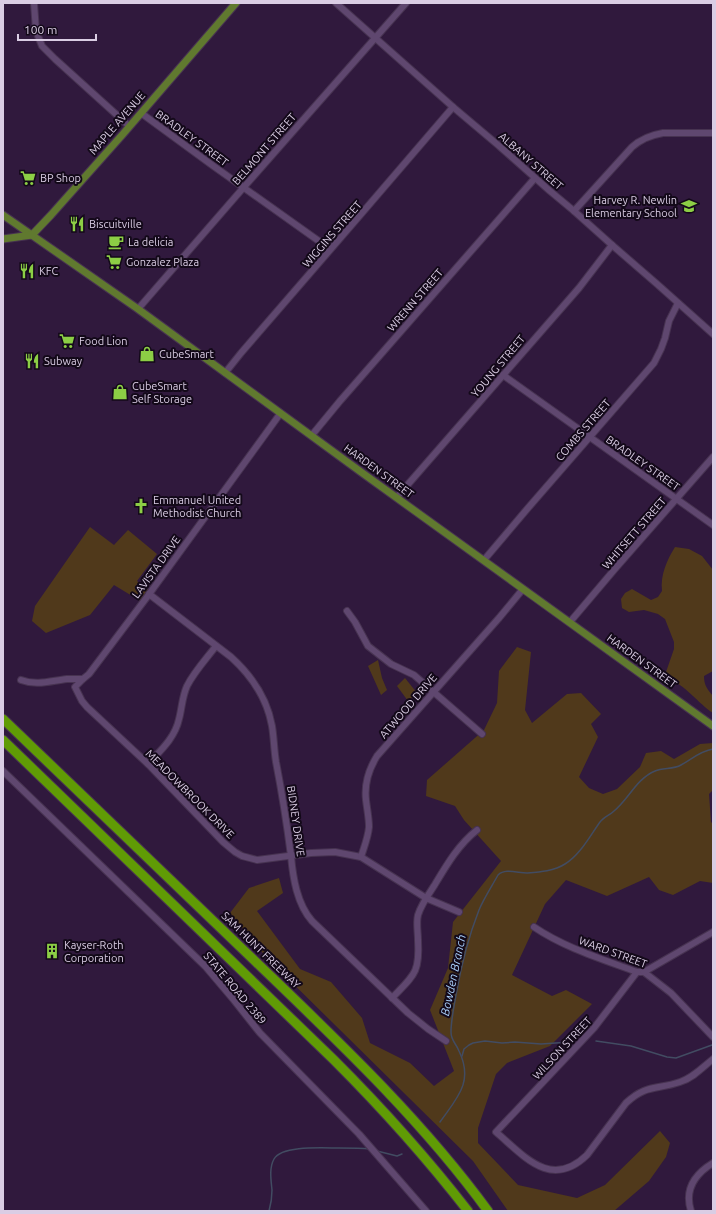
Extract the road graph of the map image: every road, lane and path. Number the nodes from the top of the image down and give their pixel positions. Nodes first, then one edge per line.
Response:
1 (34, 3) edge
2 (336, 3) edge
3 (406, 3) edge
4 (233, 4) edge
5 (375, 38) junction
6 (453, 107) junction
7 (141, 113) junction
8 (129, 126) junction
9 (713, 133) edge
10 (535, 178) junction
11 (244, 187) junction
12 (574, 211) junction
13 (3, 215) edge
14 (32, 235) junction
15 (3, 239) edge
16 (612, 245) junction
17 (330, 249) junction
18 (678, 303) junction
19 (138, 309) junction
20 (713, 334) edge
21 (226, 373) junction
22 (503, 375) junction
23 (280, 414) junction
24 (312, 435) junction
25 (590, 437) junction
26 (713, 458) edge
27 (397, 497) junction
28 (677, 499) junction
29 (713, 525) edge
30 (484, 560) junction
31 (523, 589) junction
32 (149, 594) junction
33 (347, 611) dead end
34 (570, 622) junction
35 (216, 646) junction
36 (83, 679) junction
37 (21, 680) dead end
38 (434, 692) junction
39 (3, 719) edge
40 (713, 726) edge
41 (482, 734) dead end
42 (3, 740) edge
43 (148, 764) junction
44 (3, 771) edge
45 (477, 830) dead end
46 (291, 856) junction
47 (361, 857) junction
48 (426, 898) junction
49 (459, 912) dead end
50 (534, 927) dead end
51 (713, 932) edge
52 (640, 972) junction
53 (392, 998) junction
54 (713, 1037) edge
55 (446, 1041) dead end
56 (713, 1059) edge
57 (713, 1163) edge
58 (426, 1211) edge
59 (468, 1211) edge
60 (488, 1211) edge
61 (691, 1211) edge

1 - 8 street
2 - 5 street, ALBANY STREET
3 - 5 street, BELMONT STREET
4 - 7 main road, MAPLE AVENUE
5 - 6 street, ALBANY STREET
5 - 11 street, BELMONT STREET
6 - 10 street, ALBANY STREET
6 - 17 street, WIGGINS STREET
7 - 8 main road, MAPLE AVENUE
7 - 11 street, BRADLEY STREET
8 - 14 main road, MAPLE AVENUE
9 - 12 street
10 - 12 street, ALBANY STREET
10 - 24 street, WRENN STREET
11 - 17 street, BRADLEY STREET
11 - 19 street, BELMONT STREET
12 - 16 street, ALBANY STREET
13 - 14 main road, HARDEN STREET
14 - 15 main road
14 - 19 main road, HARDEN STREET
16 - 18 street, ALBANY STREET
16 - 22 street, YOUNG STREET
17 - 21 street, WIGGINS STREET
18 - 20 street, ALBANY STREET
18 - 25 street, COMBS STREET
19 - 21 main road, HARDEN STREET
21 - 23 main road, HARDEN STREET
22 - 25 street, BRADLEY STREET
22 - 27 street, YOUNG STREET
23 - 24 main road, HARDEN STREET
23 - 32 street, LAVISTA DRIVE
24 - 27 main road, HARDEN STREET
25 - 28 street, BRADLEY STREET
25 - 30 street, COMBS STREET
26 - 28 street, WHITSETT STREET
27 - 30 main road, HARDEN STREET
28 - 29 street, BRADLEY STREET
28 - 34 street, WHITSETT STREET
30 - 31 main road, HARDEN STREET
31 - 34 main road, HARDEN STREET
31 - 38 street, ATWOOD DRIVE
32 - 35 street, BIDNEY DRIVE
32 - 36 street, LAVISTA DRIVE
33 - 38 street
34 - 40 main road, HARDEN STREET
35 - 43 street
35 - 46 street, BIDNEY DRIVE
36 - 37 street
36 - 43 street, MEADOWBROOK DRIVE
38 - 41 street
38 - 47 street, ATWOOD DRIVE
39 - 60 highway, SAM HUNT FREEWAY
42 - 59 highway
43 - 46 street, MEADOWBROOK DRIVE
44 - 58 street, STATE ROAD 2389
45 - 48 street
46 - 47 street, MEADOWBROOK DRIVE
46 - 53 street, BIDNEY DRIVE
47 - 48 street, MEADOWBROOK DRIVE
48 - 49 street, MEADOWBROOK DRIVE
48 - 53 street
50 - 52 street, WARD STREET
51 - 52 street, WILSON STREET
52 - 54 street, WARD STREET
52 - 56 street, WILSON STREET
53 - 55 street, BIDNEY DRIVE
57 - 61 street

